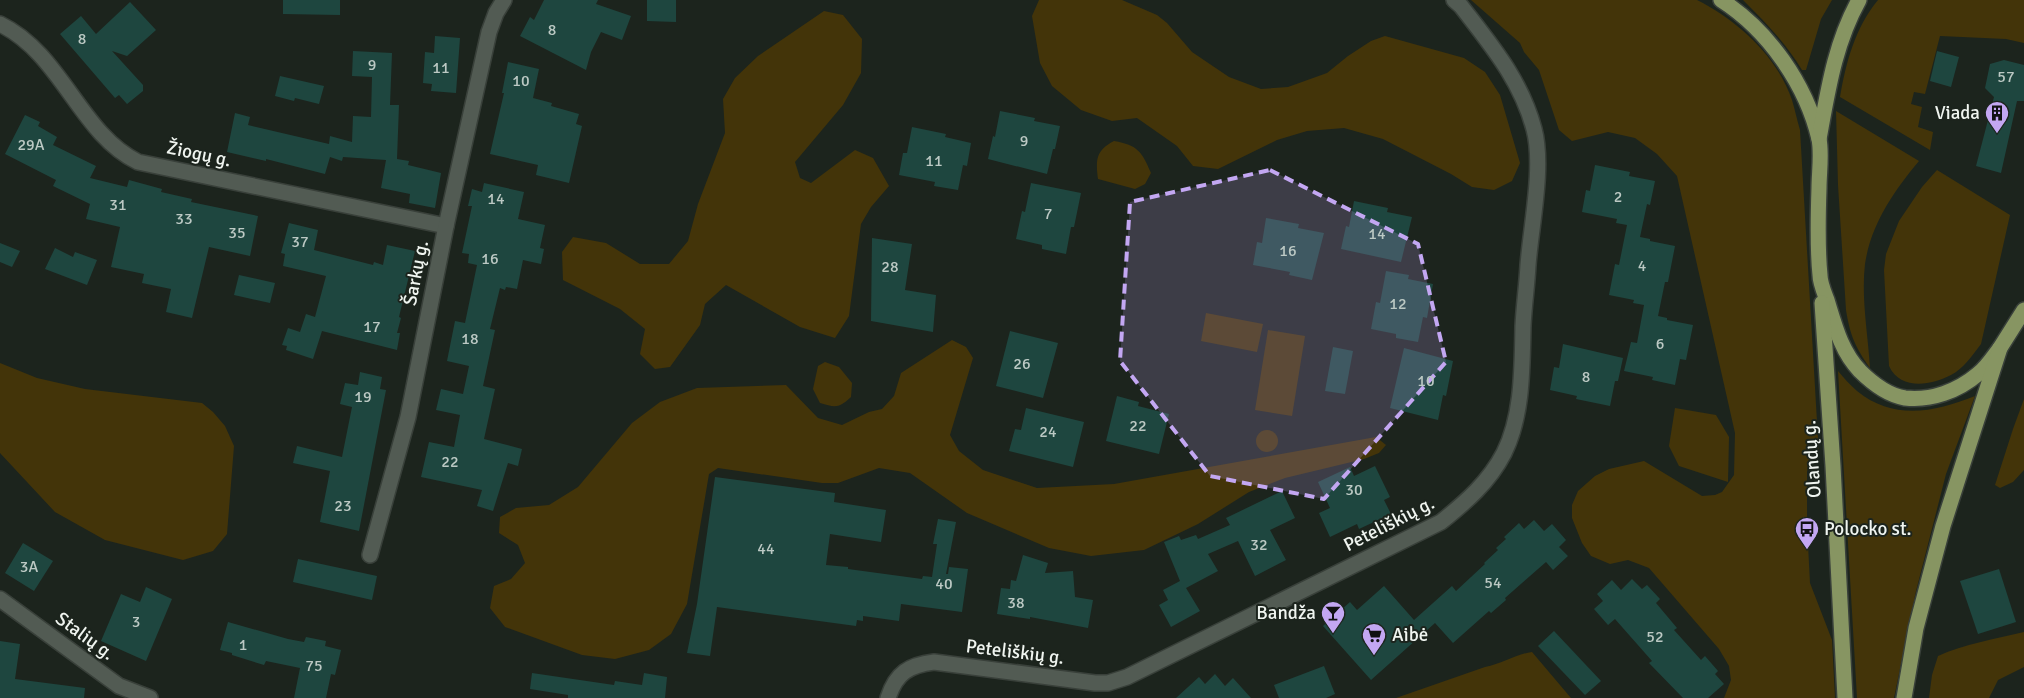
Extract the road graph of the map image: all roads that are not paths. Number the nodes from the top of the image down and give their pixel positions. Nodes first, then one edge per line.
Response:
1 (504, 0) edge
2 (1454, 0) edge
3 (1721, 0) edge
4 (1859, 0) edge
5 (0, 24) edge
6 (1819, 140) junction
7 (446, 226) junction
8 (1820, 277) junction
9 (2024, 310) edge
10 (2000, 348) junction
11 (370, 555) dead end
12 (0, 599) edge
13 (150, 698) edge
14 (888, 698) edge
15 (1845, 698) edge
16 (1904, 698) edge

1 - 7 street, Šarkų g.
2 - 14 street, Peteliškių g.
3 - 6 main road
4 - 6 main road
5 - 7 street, Žiogų g.
6 - 8 main road
7 - 11 street, Šarkų g.
8 - 10 main road
8 - 15 main road, Olandų g.
9 - 10 main road
10 - 16 main road
12 - 13 street, Stalių g.

